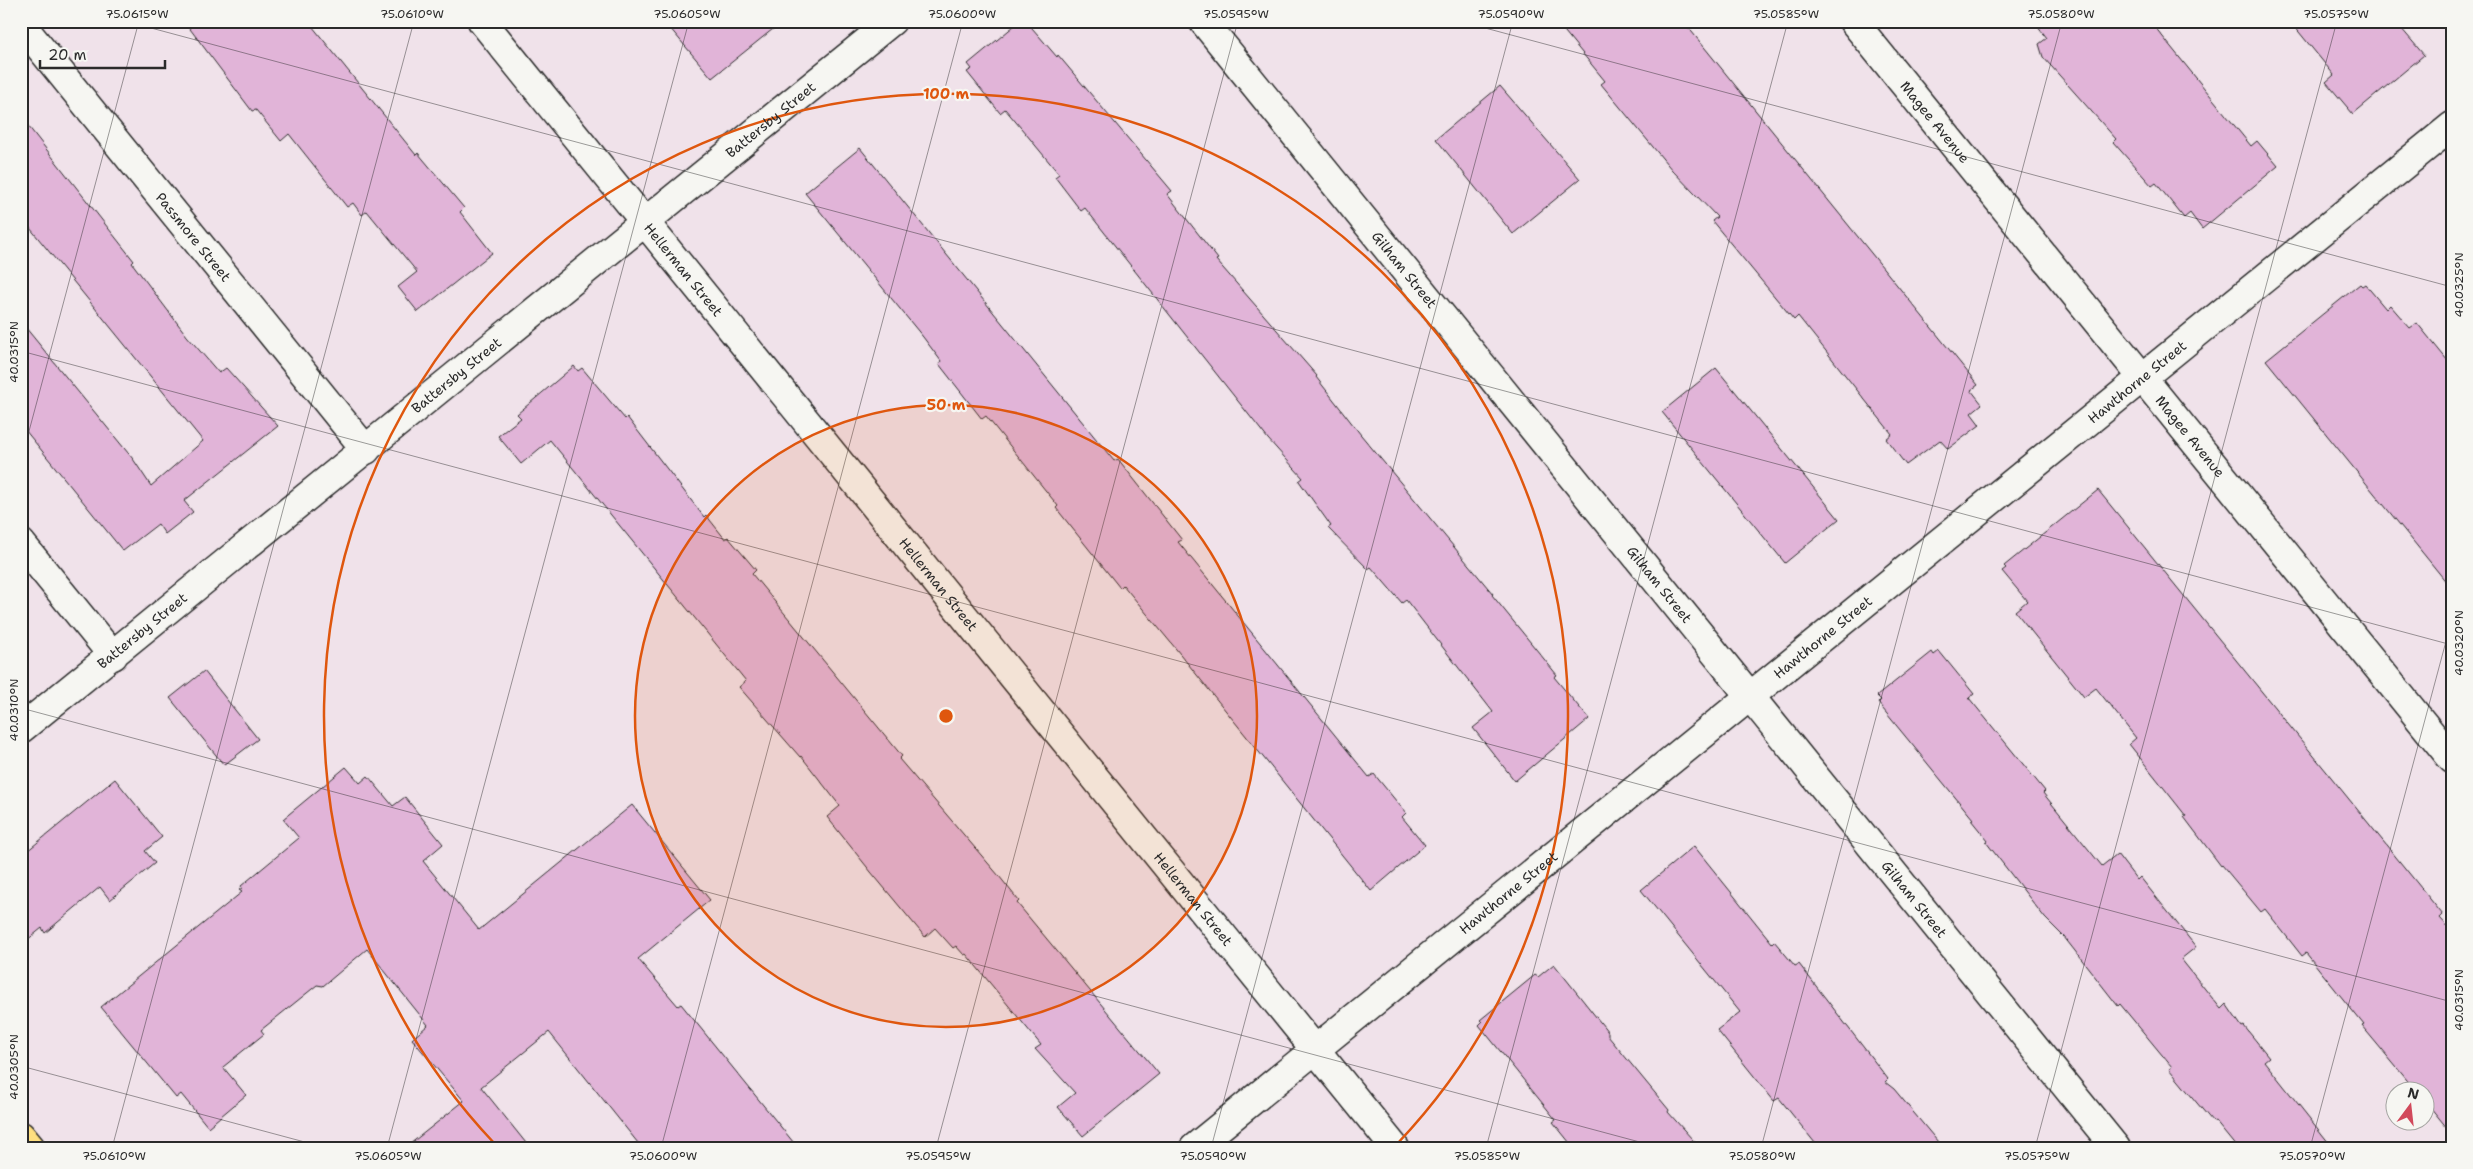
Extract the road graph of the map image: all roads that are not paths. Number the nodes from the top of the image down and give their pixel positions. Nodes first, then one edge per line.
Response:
1 (482, 21) edge
2 (892, 21) edge
3 (1203, 21) edge
4 (1853, 21) edge
5 (21, 24) edge
6 (2452, 126) edge
7 (645, 222) junction
8 (2142, 378) junction
9 (366, 450) junction
10 (21, 543) edge
11 (113, 656) junction
12 (1750, 696) junction
13 (21, 729) edge
14 (2452, 759) edge
15 (1316, 1049) junction
16 (21, 1136) edge
17 (31, 1148) edge
18 (1194, 1148) edge
19 (1395, 1148) edge
20 (2116, 1148) edge

1 - 7 street, Hellerman Street
2 - 7 street, Battersby Street
3 - 12 street, Gilham Street
4 - 8 street, Magee Avenue
5 - 9 street, Passmore Street
6 - 8 street, Hawthorne Street
7 - 9 street, Battersby Street
7 - 15 street, Hellerman Street
8 - 12 street, Hawthorne Street
8 - 14 street, Magee Avenue
9 - 11 street, Battersby Street
10 - 11 street
11 - 13 street, Battersby Street
12 - 15 street, Hawthorne Street
12 - 20 street, Gilham Street
15 - 18 street, Hawthorne Street
15 - 19 street, Hellerman Street
16 - 17 highway

